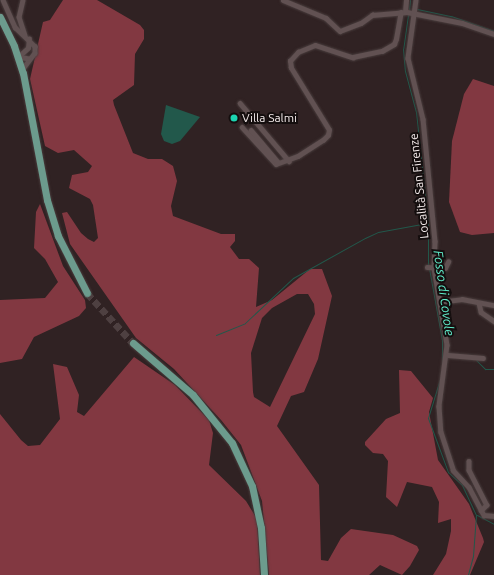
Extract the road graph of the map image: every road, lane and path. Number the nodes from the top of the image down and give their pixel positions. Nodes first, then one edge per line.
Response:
1 (3, 0) edge
2 (23, 0) edge
3 (283, 0) edge
4 (406, 0) edge
5 (416, 1) edge
6 (404, 12) junction
7 (415, 12) junction
8 (0, 17) edge
9 (494, 34) edge
10 (25, 35) junction
11 (29, 39) junction
12 (14, 46) junction
13 (25, 51) junction
14 (18, 57) junction
15 (29, 59) junction
16 (22, 70) junction
17 (240, 103) dead end
18 (242, 127) dead end
19 (251, 130) dead end
20 (289, 160) junction
21 (279, 164) junction
22 (448, 262) dead end
23 (430, 267) junction
24 (87, 293) tunnel mouth
25 (439, 302) junction
26 (479, 303) junction
27 (494, 305) edge
28 (494, 321) edge
29 (133, 343) tunnel mouth
30 (448, 355) junction
31 (483, 358) dead end
32 (469, 461) dead end
33 (481, 511) junction
34 (494, 516) edge
35 (264, 575) edge

1 - 10 street
2 - 10 street
3 - 6 street
4 - 6 street
5 - 7 street, Località San Firenze
6 - 7 street
6 - 20 street
7 - 9 street
7 - 23 street, Località San Firenze
8 - 12 main road
10 - 11 street
11 - 13 street
11 - 15 street
12 - 13 street
12 - 14 main road
13 - 14 street
14 - 15 street
14 - 16 main road
15 - 16 street
16 - 24 main road
17 - 20 street
18 - 21 street
19 - 21 street
20 - 21 street
22 - 23 street
23 - 25 street, Località San Firenze
25 - 26 street
25 - 30 street, Località San Firenze
26 - 27 street
26 - 28 street
29 - 35 main road
30 - 31 street
30 - 33 street, Località San Firenze
32 - 33 street
33 - 34 street

